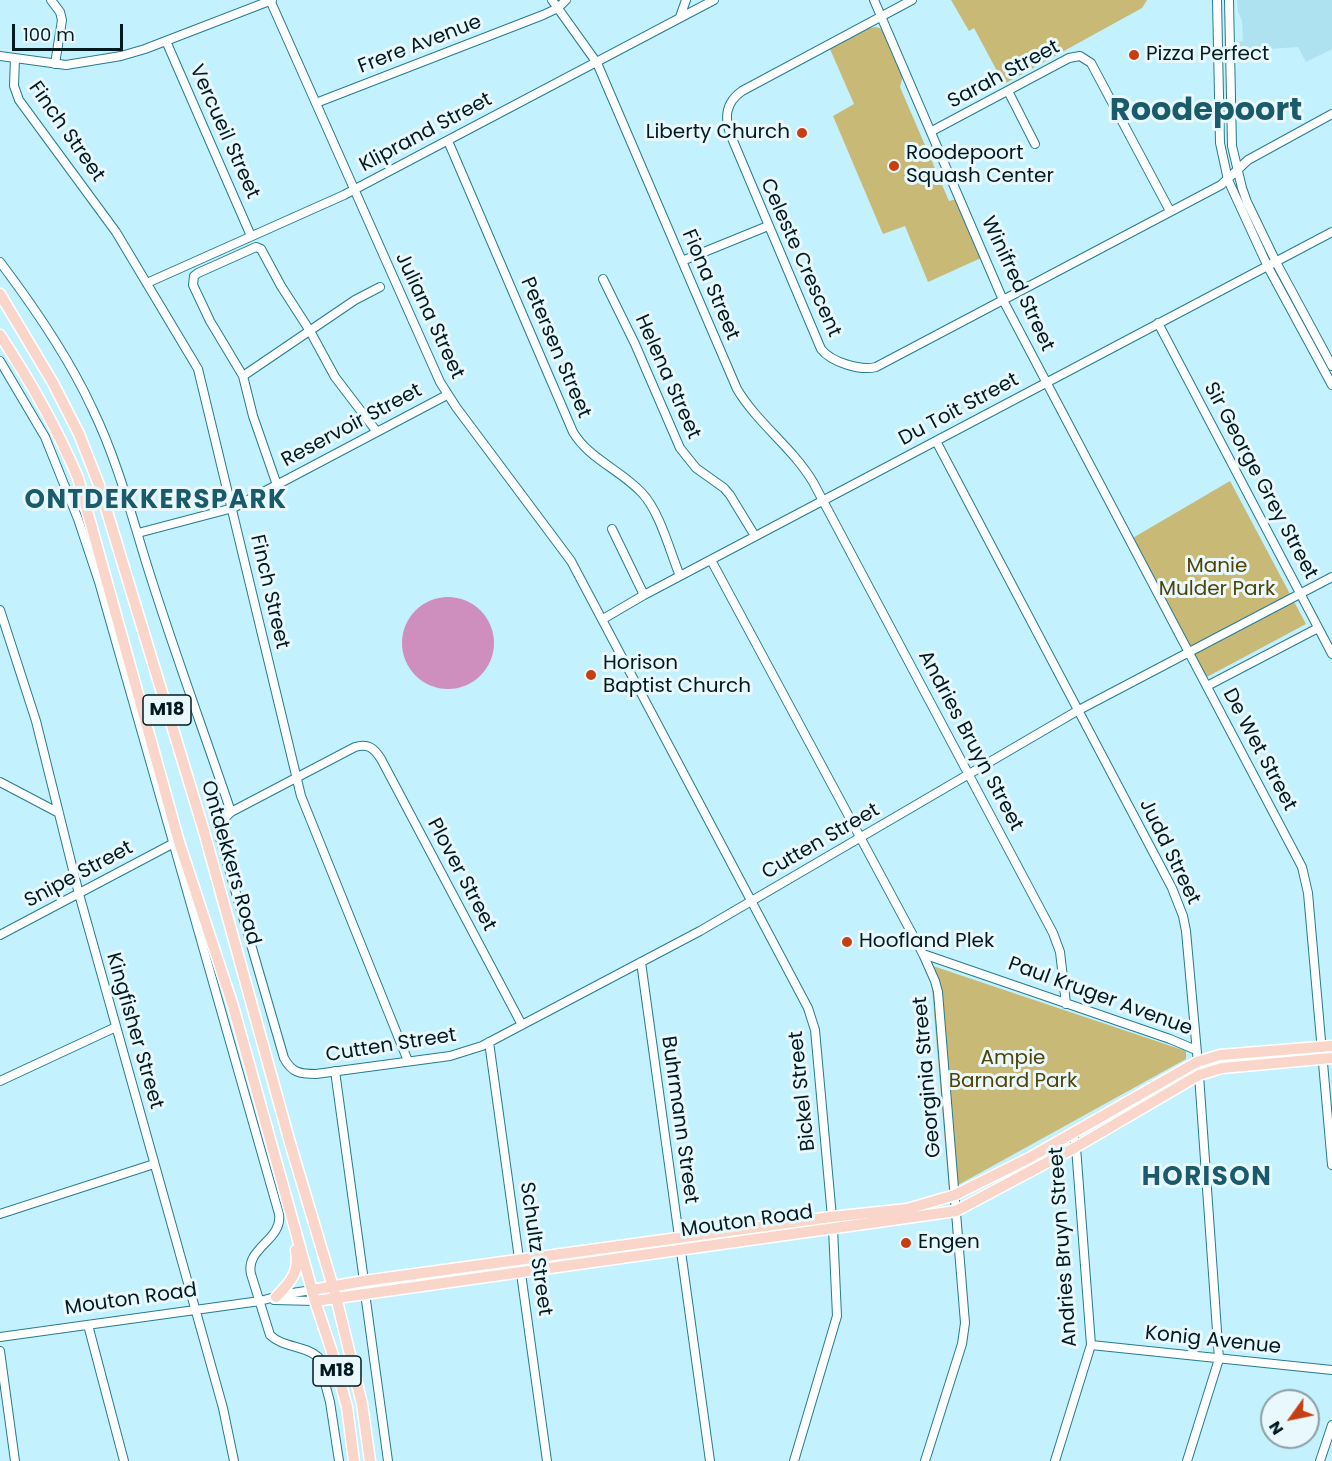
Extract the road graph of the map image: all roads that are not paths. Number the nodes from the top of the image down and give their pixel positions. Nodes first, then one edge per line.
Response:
1 (51, 0) edge
2 (271, 0) edge
3 (552, 0) edge
4 (566, 0) edge
5 (686, 0) edge
6 (714, 0) edge
7 (874, 0) edge
8 (912, 0) edge
9 (1217, 0) edge
10 (1228, 0) edge
11 (558, 8) junction
12 (882, 16) junction
13 (680, 17) junction
14 (166, 41) junction
15 (0, 56) edge
16 (15, 58) junction
17 (597, 63) junction
18 (55, 64) junction
19 (1008, 91) junction
20 (316, 103) junction
21 (1332, 114) edge
22 (932, 131) junction
23 (448, 141) junction
24 (1035, 144) dead end
25 (1237, 170) junction
26 (1228, 180) junction
27 (354, 189) junction
28 (1170, 210) junction
29 (768, 226) junction
30 (1332, 232) edge
31 (251, 236) junction
32 (682, 261) junction
33 (0, 262) edge
34 (1276, 262) junction
35 (1268, 267) junction
36 (603, 279) dead end
37 (147, 283) junction
38 (380, 287) dead end
39 (0, 294) edge
40 (1003, 300) junction
41 (1158, 324) junction
42 (310, 331) junction
43 (0, 334) edge
44 (1318, 340) junction
45 (1310, 344) junction
46 (0, 361) edge
47 (1332, 366) edge
48 (243, 376) junction
49 (1046, 383) junction
50 (1332, 385) edge
51 (447, 394) junction
52 (377, 432) junction
53 (936, 441) junction
54 (277, 485) junction
55 (824, 500) junction
56 (233, 508) junction
57 (612, 529) dead end
58 (138, 533) junction
59 (755, 536) junction
60 (711, 560) junction
61 (680, 576) junction
62 (1332, 577) edge
63 (1300, 594) junction
64 (644, 595) junction
65 (0, 610) edge
66 (603, 620) junction
67 (1318, 628) junction
68 (1189, 652) junction
69 (1332, 654) edge
70 (1207, 686) junction
71 (1077, 711) junction
72 (969, 775) junction
73 (296, 778) junction
74 (0, 782) edge
75 (231, 812) junction
76 (59, 813) junction
77 (860, 838) junction
78 (174, 843) junction
79 (79, 894) junction
80 (751, 902) junction
81 (0, 935) edge
82 (923, 954) junction
83 (641, 962) junction
84 (1066, 1004) junction
85 (522, 1025) junction
86 (116, 1027) junction
87 (489, 1042) junction
88 (1327, 1046) edge
89 (1196, 1056) junction
90 (1328, 1059) edge
91 (408, 1061) junction
92 (335, 1071) junction
93 (304, 1074) joint
94 (1199, 1075) junction
95 (0, 1081) edge
96 (1073, 1133) junction
97 (1076, 1147) junction
98 (154, 1164) junction
99 (1332, 1165) edge
100 (955, 1195) junction
101 (290, 1210) junction
102 (956, 1211) junction
103 (0, 1214) edge
104 (832, 1222) junction
105 (679, 1244) junction
106 (520, 1265) junction
107 (364, 1287) junction
108 (334, 1292) junction
109 (314, 1296) junction
110 (268, 1299) junction
111 (196, 1309) junction
112 (88, 1324) junction
113 (0, 1337) edge
114 (1091, 1345) junction
115 (0, 1351) edge
116 (1219, 1359) junction
117 (1332, 1370) edge
118 (1332, 1425) edge
119 (15, 1461) edge
120 (124, 1461) edge
121 (234, 1461) edge
122 (339, 1461) edge
123 (354, 1461) edge
124 (370, 1461) edge
125 (388, 1461) edge
126 (547, 1461) edge
127 (710, 1461) edge
128 (794, 1461) edge
129 (924, 1461) edge
130 (1055, 1461) edge
131 (1187, 1461) edge
132 (1320, 1461) edge

1 - 18 street
2 - 14 street
2 - 20 street, Juliana Street
3 - 11 street, Fiona Street
4 - 11 street, Frere Avenue
5 - 13 street
6 - 13 street, Kliprand Street
7 - 12 street, Winifred Street
8 - 12 street, Celeste Crescent
9 - 26 street
10 - 25 street
11 - 17 street, Fiona Street
11 - 20 street, Frere Avenue
12 - 22 street, Winifred Street
12 - 29 street, Celeste Crescent
13 - 17 street, Kliprand Street
14 - 18 street
14 - 31 street, Vercueil Street
15 - 16 street
16 - 18 street
16 - 37 street, Finch Street
17 - 23 street, Kliprand Street
17 - 32 street, Fiona Street
19 - 22 street, Sarah Street
19 - 24 street
19 - 28 street, Sarah Street
20 - 27 street, Juliana Street
21 - 25 street, Celeste Crescent
22 - 40 street, Winifred Street
23 - 27 street, Kliprand Street
23 - 61 street, Petersen Street
25 - 26 street, Celeste Crescent
25 - 34 street
26 - 28 street, Celeste Crescent
26 - 35 street
27 - 31 street, Kliprand Street
27 - 51 street, Juliana Street
28 - 40 street, Celeste Crescent
29 - 32 street
29 - 40 street, Celeste Crescent
30 - 34 street, Du Toit Street
31 - 37 street, Kliprand Street
32 - 55 street, Fiona Street
33 - 58 street, Ontdekkers Road
34 - 35 street, Du Toit Street
34 - 44 street
35 - 41 street, Du Toit Street
35 - 45 street
36 - 59 street, Helena Street
37 - 56 street, Finch Street
38 - 42 street
39 - 108 main road, Ontdekkers Road / M18
40 - 49 street, Winifred Street
41 - 49 street, Du Toit Street
41 - 63 street, Sir George Grey Street
42 - 48 street
42 - 48 street
42 - 52 street
43 - 101 main road, Ontdekkers Road / M18
44 - 45 street
44 - 47 street
45 - 50 street
46 - 78 street
48 - 54 street
49 - 53 street, Du Toit Street
49 - 68 street, De Wet Street
51 - 52 street, Reservoir Street
51 - 66 street, Juliana Street
52 - 54 street, Reservoir Street
53 - 55 street, Du Toit Street
53 - 71 street, Judd Street
54 - 56 street, Reservoir Street
55 - 59 street, Du Toit Street
55 - 72 street, Andries Bruyn Street
56 - 58 street, Reservoir Street
56 - 73 street, Finch Street
57 - 64 street
58 - 75 street, Ontdekkers Road
59 - 60 street, Du Toit Street
60 - 61 street, Du Toit Street
60 - 77 street, Georginia Street
61 - 64 street, Du Toit Street
62 - 63 street, Cutten Street
63 - 67 street, Sir George Grey Street
63 - 68 street, Cutten Street
64 - 66 street, Du Toit Street
65 - 76 street, Kingfisher Street
66 - 80 street, Bickel Street
67 - 69 street, Sir George Grey Street
67 - 70 street
68 - 70 street, De Wet Street
68 - 71 street, Cutten Street
70 - 88 street, De Wet Street
71 - 72 street, Cutten Street
71 - 89 street, Judd Street
72 - 77 street, Cutten Street
72 - 84 street, Andries Bruyn Street
73 - 75 street
73 - 85 street, Plover Street
73 - 91 street, Finch Street
74 - 76 street
75 - 93 street, Ontdekkers Road
76 - 79 street, Kingfisher Street
77 - 80 street, Cutten Street
77 - 82 street, Georginia Street
78 - 79 street, Snipe Street
78 - 110 street
79 - 81 street, Snipe Street
79 - 86 street, Kingfisher Street
80 - 83 street, Cutten Street
80 - 104 street, Bickel Street
82 - 84 street, Paul Kruger Avenue
82 - 100 street, Georginia Street
83 - 85 street, Cutten Street
83 - 105 street, Buhrmann Street
84 - 89 street, Paul Kruger Avenue
85 - 87 street, Cutten Street
86 - 95 street
86 - 98 street, Kingfisher Street
87 - 91 street, Cutten Street
87 - 106 street, Schultz Street
88 - 89 main road, Paul Kruger Avenue
88 - 90 street, De Wet Street
89 - 94 street, Judd Street
89 - 96 main road, Mouton Road
90 - 94 main road
90 - 99 street, De Wet Street
91 - 92 street, Cutten Street
92 - 93 street, Cutten Street
92 - 107 street
94 - 97 main road, Mouton Road
94 - 116 street, Judd Street
96 - 97 street, Andries Bruyn Street
96 - 100 main road, Mouton Road
97 - 102 main road, Mouton Road
97 - 114 street, Andries Bruyn Street
98 - 103 street
98 - 111 street, Kingfisher Street
100 - 102 street, Georginia Street
100 - 104 main road, Mouton Road
101 - 109 main road, Ontdekkers Road / M18
101 - 110 main road
102 - 104 main road, Mouton Road
102 - 129 street, Georginia Street
104 - 105 main road, Mouton Road
104 - 128 street, Bickel Street
105 - 106 main road, Mouton Road
105 - 127 street, Buhrmann Street
106 - 107 main road, Mouton Road
106 - 126 street, Schultz Street
107 - 108 main road, Mouton Road
107 - 125 street
108 - 109 main road, Mouton Road
108 - 124 main road, Ontdekkers Road / M18
109 - 110 street, Mouton Road
109 - 123 main road, Ontdekkers Road / M18
110 - 111 street, Mouton Road
110 - 122 street
111 - 112 street, Mouton Road
111 - 121 street, Kingfisher Street
112 - 113 street, Mouton Road
112 - 120 street
114 - 116 street, Konig Avenue
114 - 130 street, Andries Bruyn Street
115 - 119 street
116 - 117 street, Konig Avenue
116 - 131 street, Judd Street
118 - 132 street

